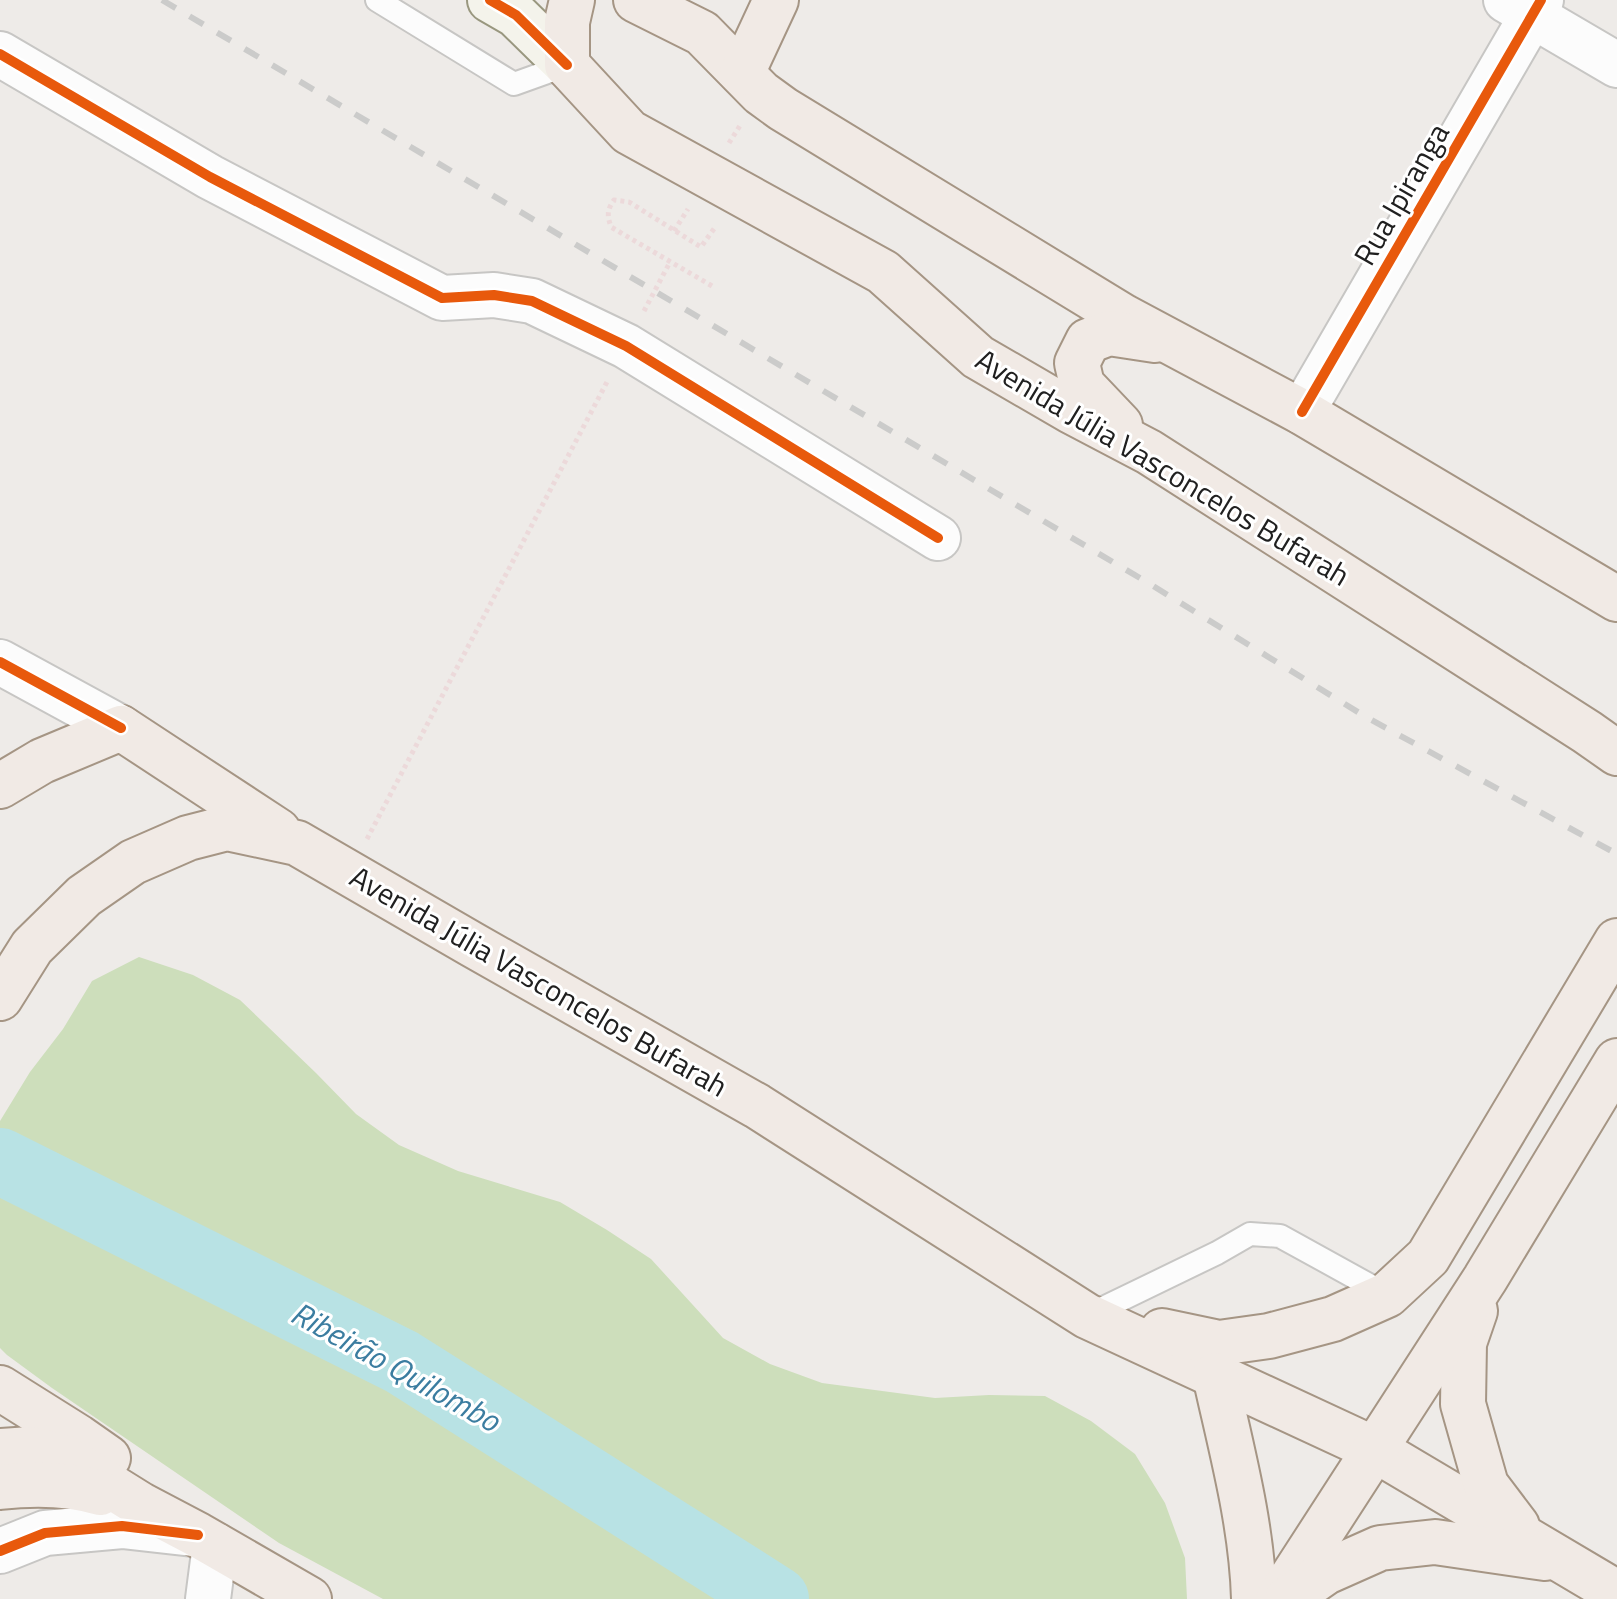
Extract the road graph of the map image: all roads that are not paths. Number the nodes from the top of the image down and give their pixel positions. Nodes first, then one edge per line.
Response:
1 (377, 0) edge
2 (490, 0) edge
3 (572, 0) edge
4 (636, 0) edge
5 (776, 0) edge
6 (1526, 5) edge
7 (0, 54) edge
8 (567, 65) junction
9 (1617, 65) edge
10 (752, 83) junction
11 (1177, 345) junction
12 (1302, 412) junction
13 (1149, 452) junction
14 (938, 538) dead end
15 (1617, 599) edge
16 (9, 672) edge
17 (121, 728) junction
18 (1617, 753) edge
19 (0, 786) edge
20 (297, 843) junction
21 (1617, 941) edge
22 (0, 998) edge
23 (1617, 1061) edge
24 (1485, 1279) junction
25 (1387, 1295) junction
26 (1087, 1316) junction
27 (1215, 1375) junction
28 (0, 1388) edge
29 (1374, 1449) junction
30 (0, 1451) edge
31 (0, 1487) edge
32 (141, 1505) junction
33 (1526, 1538) junction
34 (207, 1540) junction
35 (0, 1551) edge
36 (1563, 1560) junction
37 (1617, 1593) edge
38 (208, 1599) edge
39 (309, 1599) edge
40 (1254, 1599) edge
41 (1278, 1599) edge
42 (1287, 1599) edge

1 - 8 lane
2 - 8 street, Avenida Júlia Vasconcelos Bufarah
3 - 8 main road
4 - 10 main road
5 - 10 main road
6 - 9 street
6 - 12 street, Rua Ipiranga
7 - 14 street
8 - 13 main road, Avenida Júlia Vasconcelos Bufarah
10 - 11 main road
11 - 12 main road
11 - 13 main road
12 - 15 main road
13 - 18 main road, Avenida Júlia Vasconcelos Bufarah
16 - 17 street
17 - 19 main road
17 - 20 main road
20 - 22 main road, Avenida Júlia Vasconcelos Bufarah
20 - 26 main road, Avenida Júlia Vasconcelos Bufarah
21 - 25 main road, Avenida Júlia Vasconcelos Bufarah
23 - 24 main road
24 - 29 main road
24 - 33 main road
25 - 26 main road, Avenida Júlia Vasconcelos Bufarah
25 - 26 lane
26 - 27 main road, Avenida Júlia Vasconcelos Bufarah
27 - 29 main road, Avenida Júlia Vasconcelos Bufarah
27 - 40 main road
28 - 34 main road
29 - 33 main road, Avenida Júlia Vasconcelos Bufarah
29 - 41 main road
30 - 32 main road
31 - 32 main road
32 - 34 main road
33 - 36 main road, Avenida Júlia Vasconcelos Bufarah
34 - 35 street
34 - 38 street
34 - 39 main road
36 - 37 main road, Avenida Júlia Vasconcelos Bufarah
36 - 42 main road

